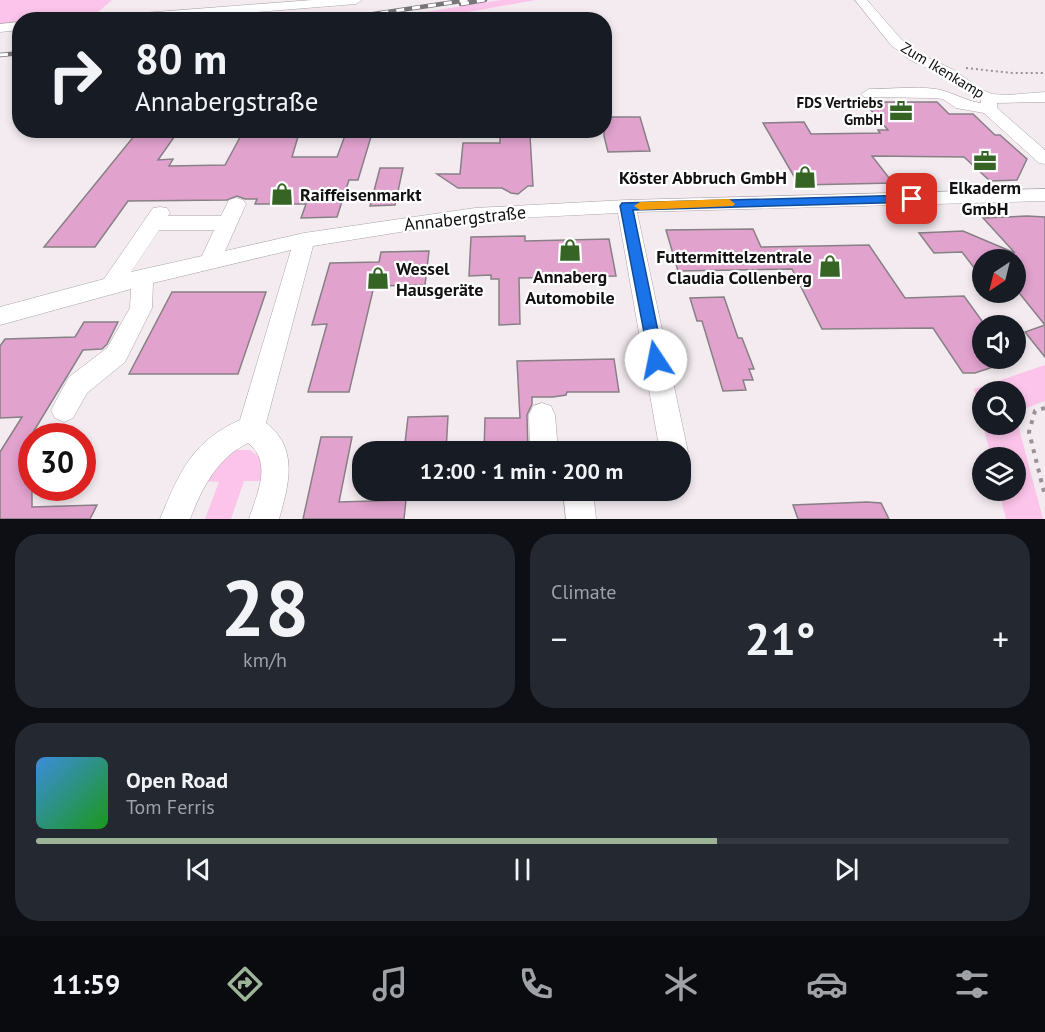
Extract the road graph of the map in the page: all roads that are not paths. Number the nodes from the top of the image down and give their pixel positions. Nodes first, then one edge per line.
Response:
1 (356, 0) edge
2 (861, 0) edge
3 (205, 12) edge
4 (869, 94) dead end
5 (1045, 97) edge
6 (989, 104) junction
7 (1045, 159) edge
8 (1045, 195) edge
9 (236, 204) dead end
10 (626, 206) junction
11 (228, 223) junction
12 (304, 240) junction
13 (209, 262) junction
14 (142, 278) junction
15 (111, 285) junction
16 (0, 316) edge
17 (64, 410) dead end
18 (543, 415) dead end
19 (250, 428) junction
20 (544, 441) edge
21 (672, 441) edge
22 (579, 501) edge
23 (175, 519) edge
24 (264, 519) edge
25 (581, 519) edge

1 - 3 street
2 - 6 street, Zum Ikenkamp
4 - 6 street
5 - 6 street, Zum Ikenkamp
6 - 7 street
8 - 10 street, Annabergstraße
9 - 11 street
10 - 12 street, Annabergstraße
10 - 21 street
11 - 13 street
11 - 15 street
12 - 13 street, Annabergstraße
12 - 19 street
13 - 14 street, Annabergstraße
14 - 15 street, Annabergstraße
14 - 17 street
15 - 16 street, Annabergstraße
18 - 20 street
19 - 23 street
19 - 24 street
22 - 25 street

